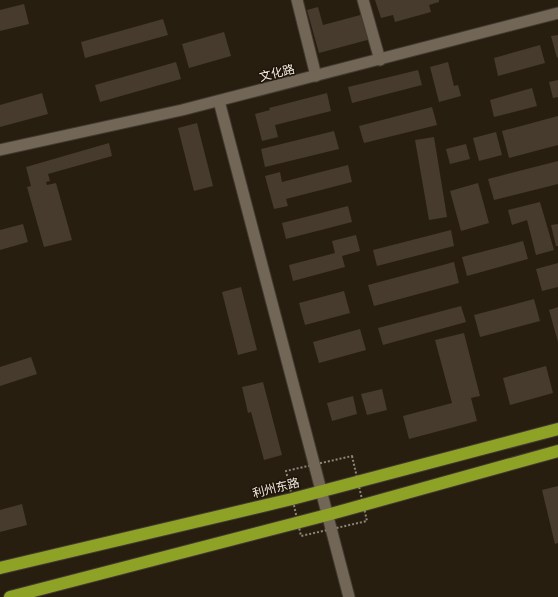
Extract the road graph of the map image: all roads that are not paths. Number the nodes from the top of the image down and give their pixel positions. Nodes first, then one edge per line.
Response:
1 (298, 0) edge
2 (363, 0) edge
3 (558, 13) edge
4 (380, 60) junction
5 (316, 76) junction
6 (219, 101) junction
7 (0, 150) edge
8 (558, 429) edge
9 (558, 451) edge
10 (321, 491) junction
11 (327, 515) junction
12 (0, 568) edge
13 (10, 597) edge
14 (349, 597) edge

1 - 5 street
2 - 4 street
3 - 4 street, 文化路
4 - 5 street, 文化路
5 - 6 street, 文化路
6 - 7 street, 文化路
6 - 10 street
8 - 10 highway, 利州东路
9 - 11 highway
10 - 11 street
10 - 12 highway, 利州东路
11 - 13 highway
11 - 14 street

